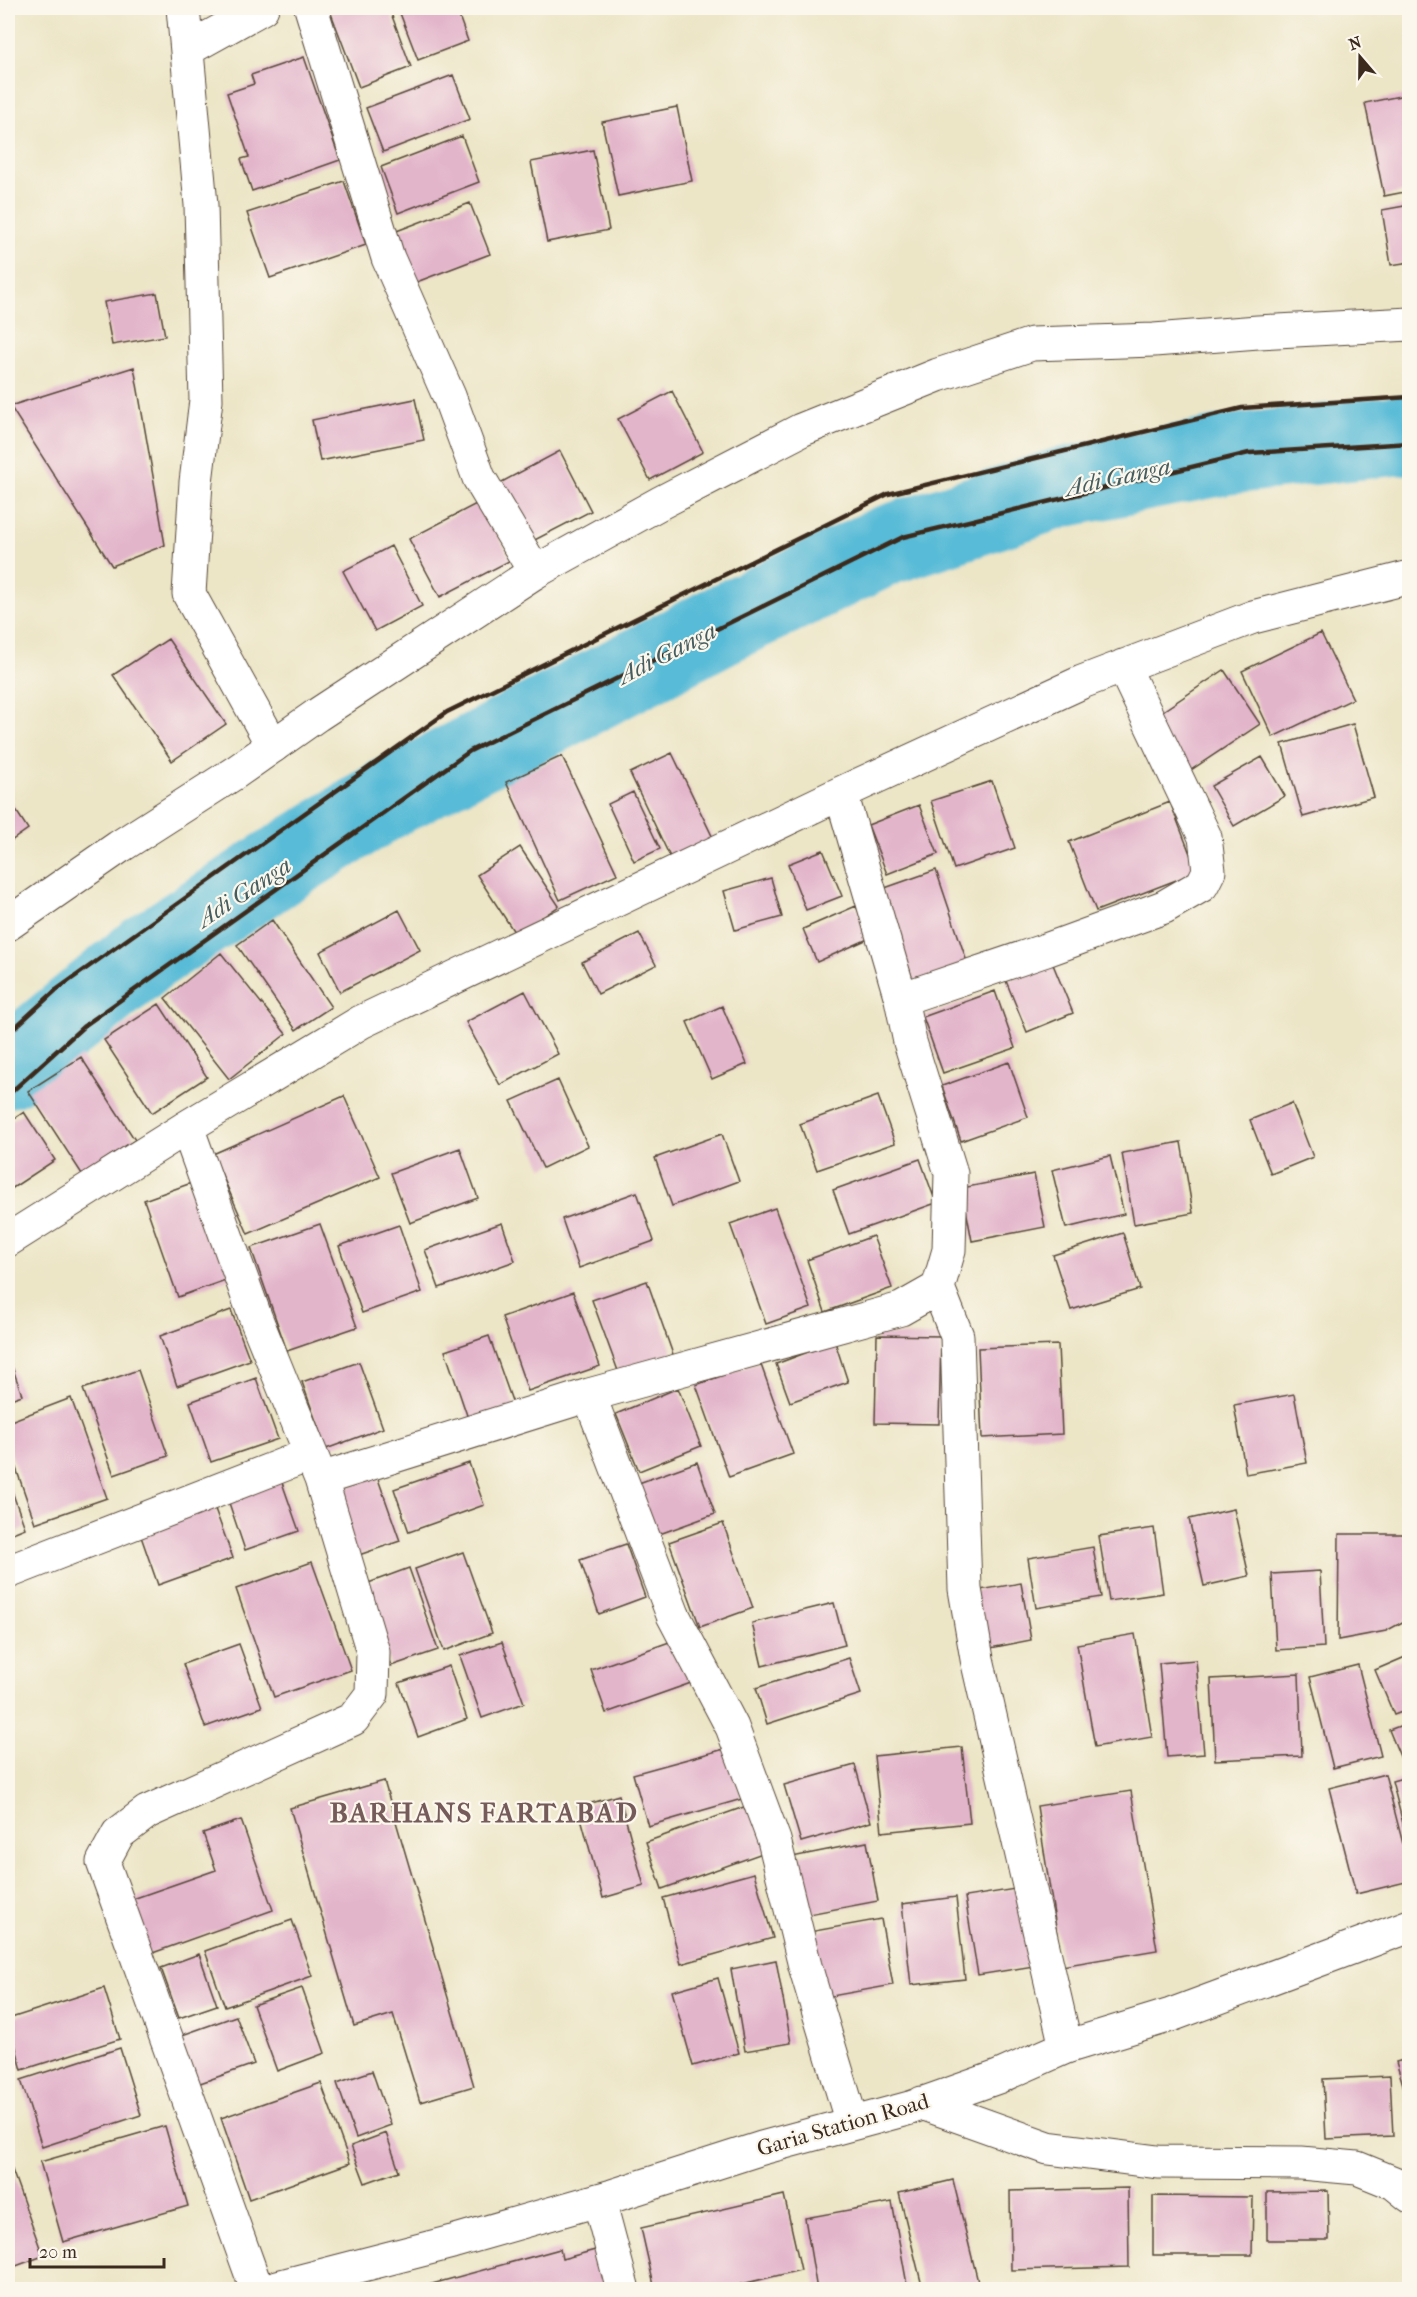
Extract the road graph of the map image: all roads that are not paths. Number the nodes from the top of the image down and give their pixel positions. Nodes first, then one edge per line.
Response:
1 (183, 8) edge
2 (262, 8) edge
3 (310, 8) edge
4 (188, 49) junction
5 (1410, 324) edge
6 (535, 572) junction
7 (1410, 577) edge
8 (1123, 666) junction
9 (273, 746) junction
10 (841, 793) junction
11 (8, 924) edge
12 (901, 999) junction
13 (187, 1126) junction
14 (8, 1240) edge
15 (938, 1288) junction
16 (589, 1395) junction
17 (316, 1466) junction
18 (8, 1572) edge
19 (1410, 1926) edge
20 (1066, 2047) junction
21 (922, 2103) junction
22 (852, 2123) junction
23 (1410, 2196) edge
24 (599, 2200) junction
25 (257, 2289) edge
26 (266, 2289) edge
27 (623, 2289) edge

1 - 4 street
2 - 4 street
3 - 6 street
4 - 9 street
5 - 6 street
6 - 9 street
7 - 8 street
8 - 10 street
8 - 12 street
9 - 11 street
10 - 12 street
10 - 13 street
12 - 15 street
13 - 14 street
13 - 17 street
15 - 16 street
15 - 20 street
16 - 17 street
16 - 22 street
17 - 18 street
17 - 25 street
19 - 20 street, Garia Station Road
20 - 21 street, Garia Station Road
21 - 22 street, Garia Station Road
21 - 23 street
22 - 24 street, Garia Station Road
24 - 26 street, Garia Station Road
24 - 27 street

